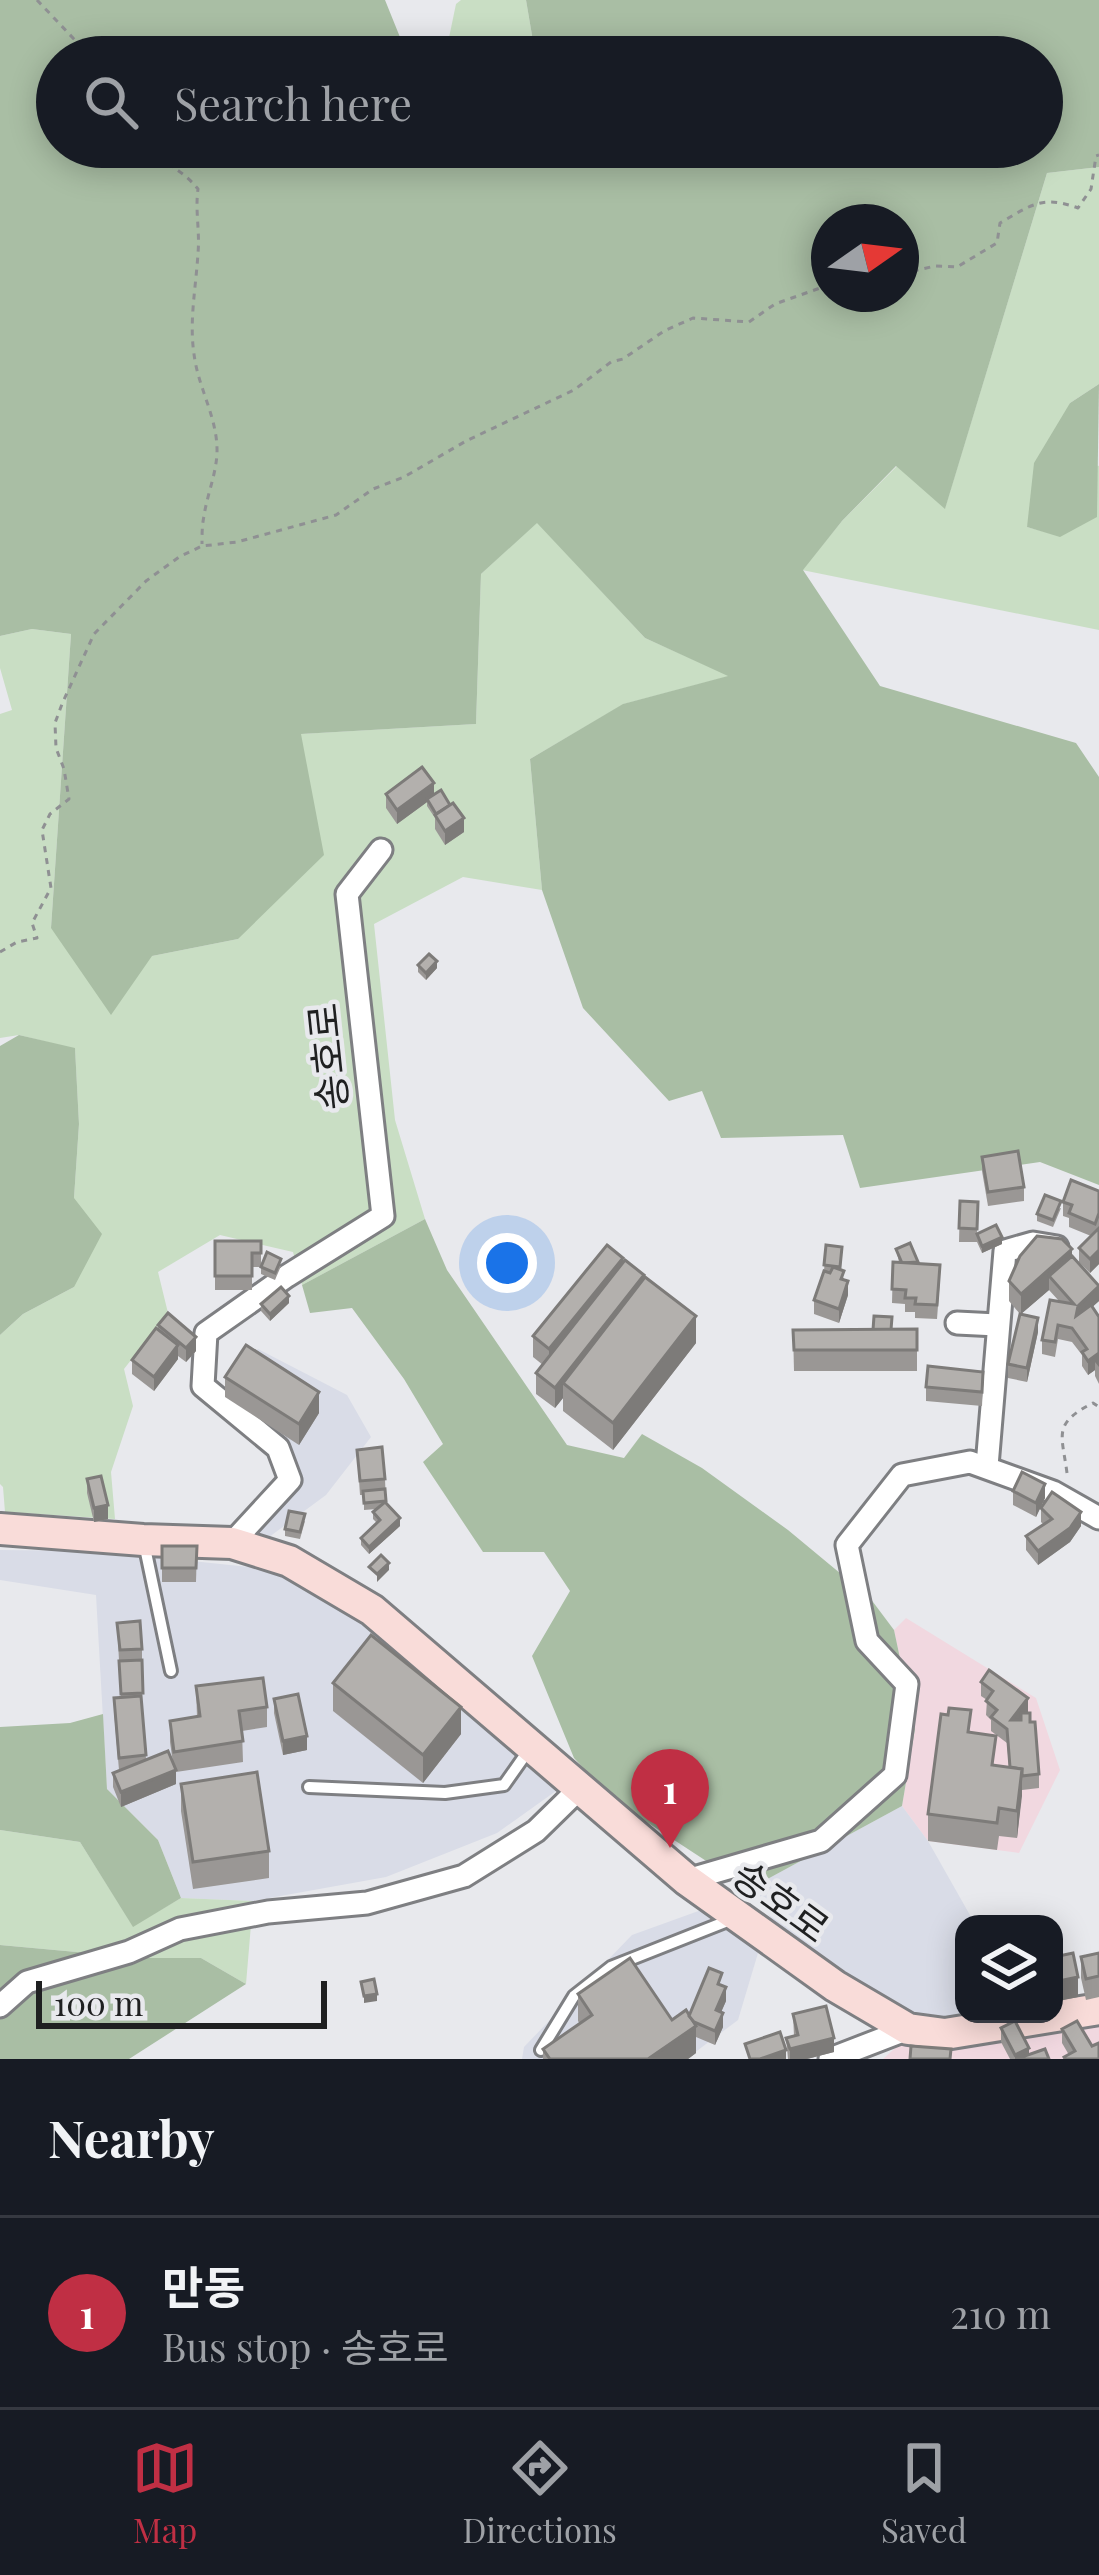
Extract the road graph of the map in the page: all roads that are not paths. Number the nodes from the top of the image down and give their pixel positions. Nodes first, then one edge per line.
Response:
1 (381, 850) dead end
2 (1069, 1248) edge
3 (957, 1323) dead end
4 (997, 1324) junction
5 (987, 1466) junction
6 (1099, 1518) edge
7 (0, 1529) edge
8 (143, 1540) junction
9 (232, 1544) junction
10 (171, 1671) dead end
11 (530, 1748) junction
12 (309, 1787) dead end
13 (579, 1789) junction
14 (687, 1880) junction
15 (738, 1917) junction
16 (0, 2006) edge
17 (1099, 2009) edge
18 (908, 2029) junction
19 (541, 2050) edge
20 (830, 2059) edge

1 - 9 street, 송호로
2 - 4 street
3 - 4 street
4 - 5 street
5 - 6 street
5 - 14 street
7 - 8 main road, 송호로
8 - 9 main road, 송호로
8 - 10 lane
9 - 11 main road, 송호로
11 - 12 lane
11 - 13 main road, 송호로
13 - 14 main road, 송호로
13 - 16 street
14 - 15 main road, 송호로
15 - 18 main road, 송호로
15 - 19 lane
17 - 18 main road, 송호로
18 - 20 street

